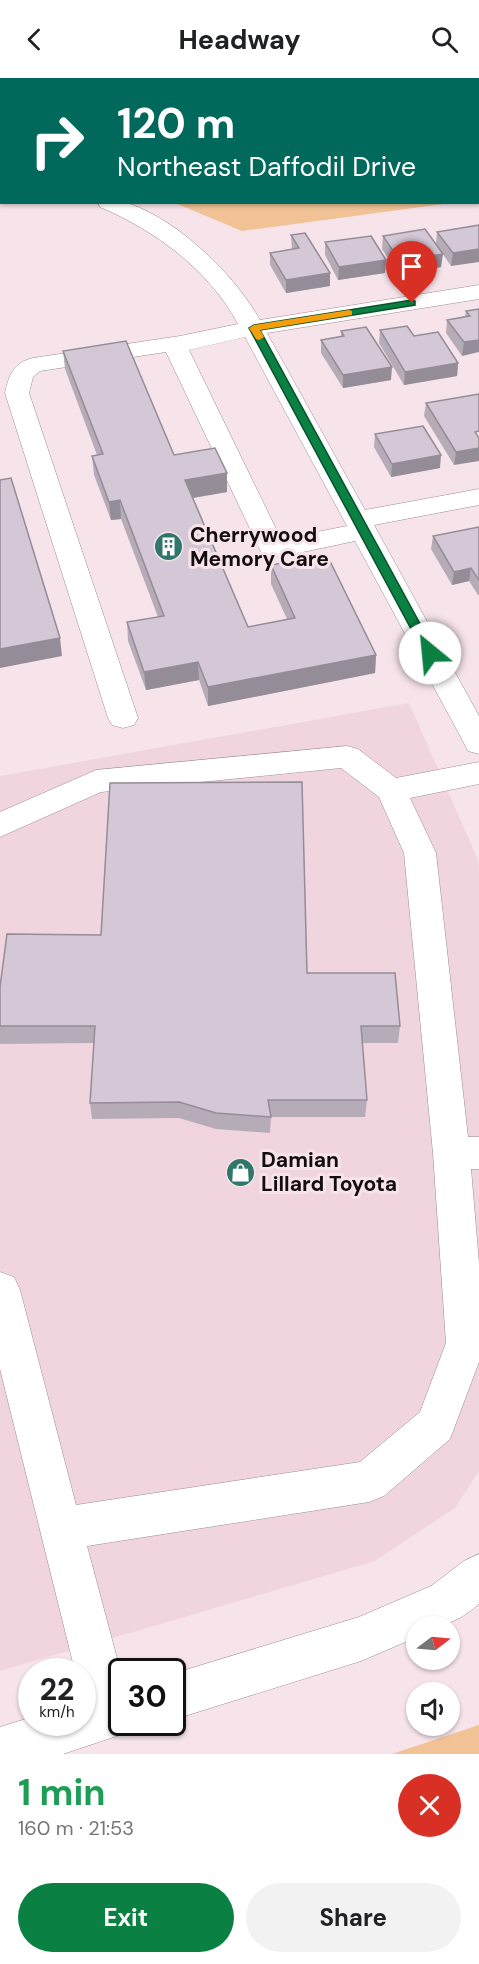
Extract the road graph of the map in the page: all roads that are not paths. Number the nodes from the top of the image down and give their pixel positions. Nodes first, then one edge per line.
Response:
1 (113, 204) edge
2 (479, 292) edge
3 (254, 328) junction
4 (180, 343) junction
5 (479, 497) edge
6 (361, 525) junction
7 (123, 718) dead end
8 (479, 743) edge
9 (479, 773) edge
10 (391, 790) junction
11 (0, 825) edge
12 (465, 1153) edge
13 (0, 1290) edge
14 (61, 1529) junction
15 (479, 1576) edge
16 (108, 1688) edge
17 (186, 1693) edge
18 (108, 1717) edge
19 (0, 1750) edge

1 - 3 street
2 - 3 street
3 - 4 street
3 - 6 street
4 - 6 street
4 - 7 street
5 - 6 street
6 - 8 street
9 - 10 street
10 - 11 street
10 - 12 street
12 - 14 street
13 - 14 street
14 - 16 street
15 - 17 street
18 - 19 street

